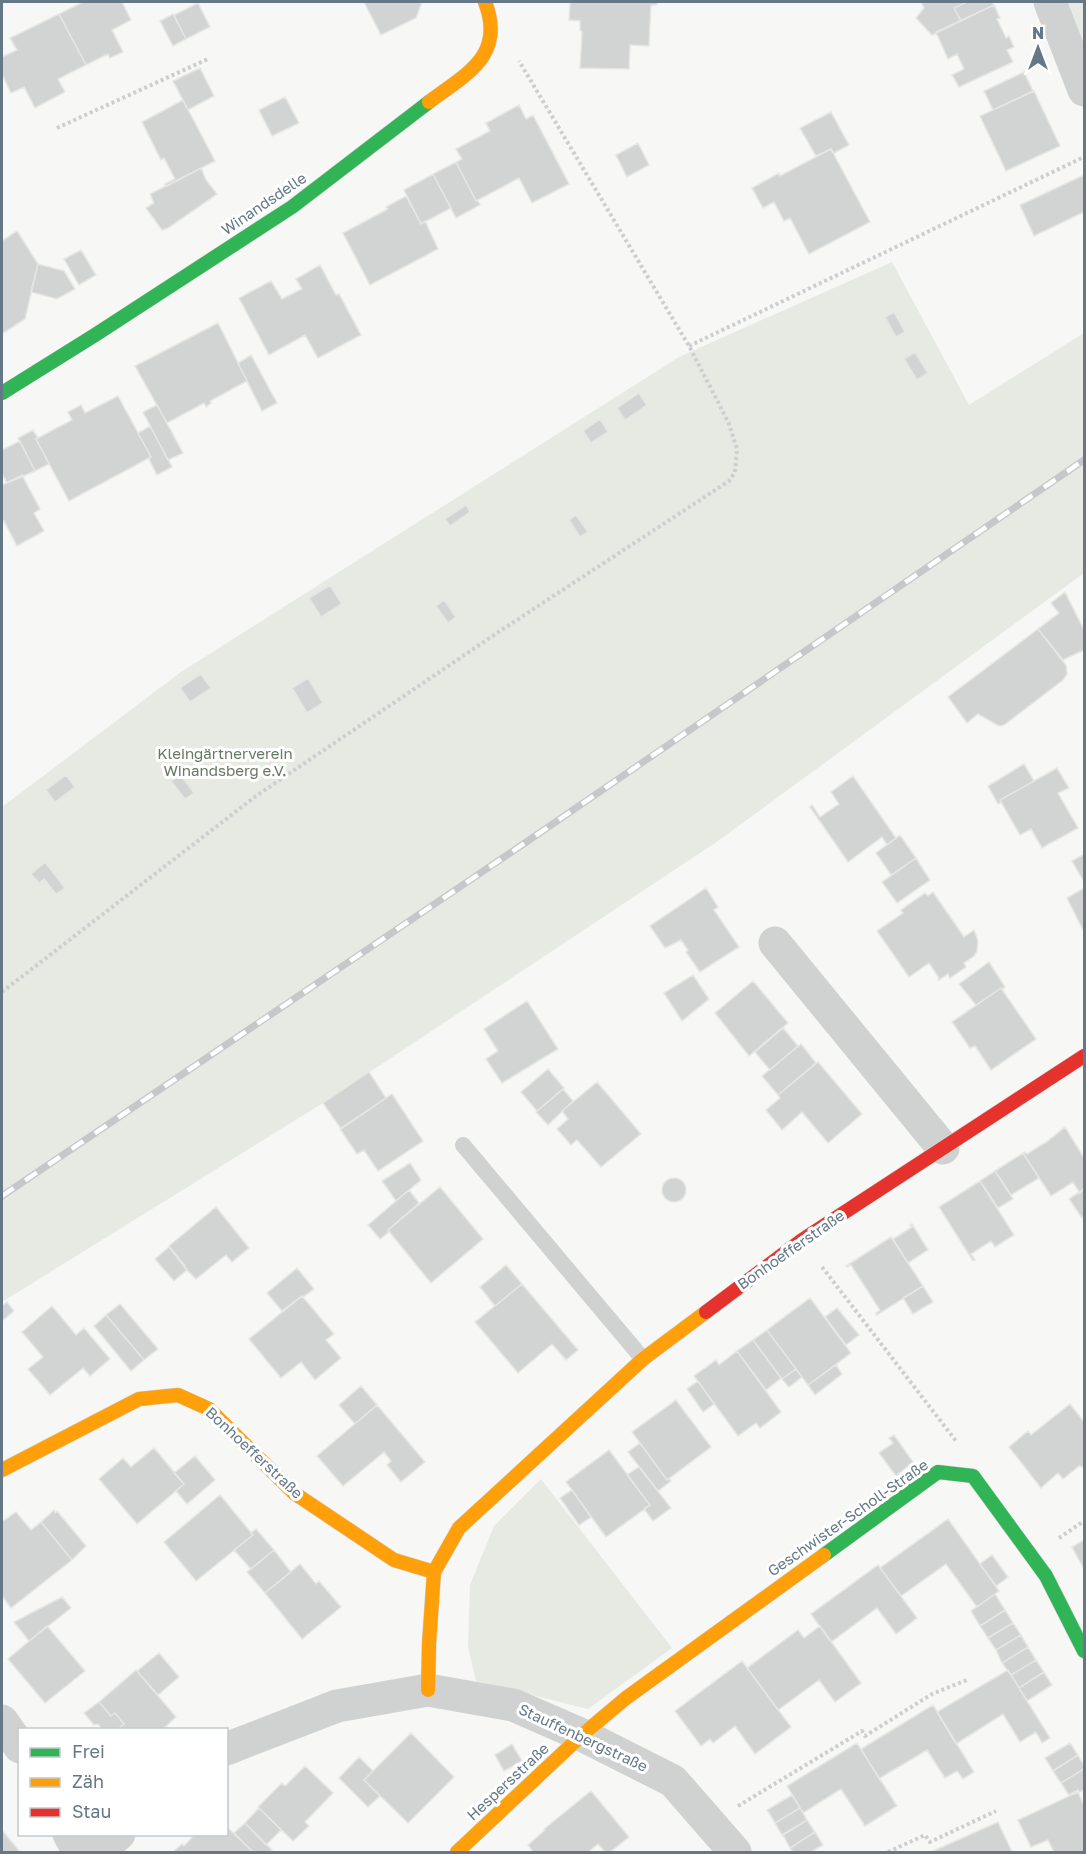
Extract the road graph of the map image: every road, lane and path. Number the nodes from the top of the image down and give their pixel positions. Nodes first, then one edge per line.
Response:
1 (485, 2) edge
2 (1050, 2) edge
3 (492, 17) junction
4 (208, 59) dead end
5 (1084, 90) edge
6 (57, 128) dead end
7 (1084, 157) edge
8 (689, 346) junction
9 (2, 393) edge
10 (775, 943) dead end
11 (2, 992) edge
12 (1084, 1056) edge
13 (463, 1144) dead end
14 (943, 1148) junction
15 (802, 1240) junction
16 (643, 1359) junction
17 (961, 1447) dead end
18 (2, 1470) edge
19 (435, 1572) junction
20 (1084, 1651) edge
21 (967, 1680) dead end
22 (428, 1690) junction
23 (2, 1721) edge
24 (582, 1735) junction
25 (18, 1744) edge
26 (228, 1748) edge
27 (996, 1811) dead end
28 (710, 1823) junction
29 (70, 1836) edge
30 (117, 1836) edge
31 (79, 1852) edge
32 (98, 1852) edge
33 (457, 1852) edge
34 (735, 1852) edge
35 (888, 1852) edge

1 - 3 street
2 - 5 street
3 - 8 path
3 - 9 street, Winandsdelle
4 - 6 path
7 - 8 path
8 - 11 path
10 - 14 street
12 - 14 street, Bonhoefferstraße
13 - 16 lane
14 - 15 street, Bonhoefferstraße
15 - 16 street, Bonhoefferstraße
15 - 17 path
16 - 19 street, Bonhoefferstraße
18 - 19 street, Bonhoefferstraße
19 - 22 street, Bonhoefferstraße
20 - 24 street, Geschwister-Scholl-Straße
21 - 28 path
22 - 24 street, Stauffenbergstraße
22 - 26 street, Stauffenbergstraße
23 - 25 street
24 - 28 street, Stauffenbergstraße
24 - 33 street, Hespersstraße
27 - 35 path
28 - 34 street, Stauffenbergstraße
29 - 31 street
30 - 32 street

